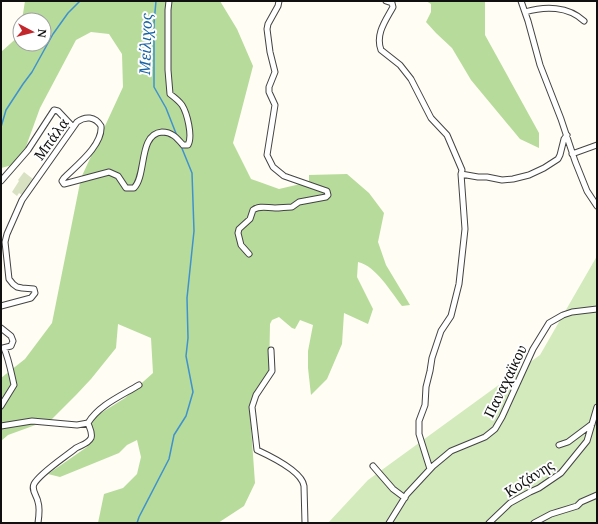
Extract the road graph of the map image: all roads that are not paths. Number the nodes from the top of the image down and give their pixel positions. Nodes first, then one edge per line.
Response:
1 (169, 1) edge
2 (279, 1) edge
3 (386, 1) edge
4 (521, 1) edge
5 (525, 12) junction
6 (584, 21) dead end
7 (73, 126) junction
8 (567, 135) junction
9 (597, 145) edge
10 (572, 154) junction
11 (461, 174) junction
12 (1, 181) edge
13 (597, 206) edge
14 (250, 254) dead end
15 (1, 306) edge
16 (597, 309) edge
17 (1, 328) edge
18 (3, 348) edge
19 (271, 350) dead end
20 (139, 385) dead end
21 (1, 406) edge
22 (597, 407) edge
23 (88, 423) junction
24 (592, 424) junction
25 (1, 426) edge
26 (559, 445) dead end
27 (373, 466) dead end
28 (430, 469) junction
29 (597, 495) edge
30 (405, 498) junction
31 (38, 523) edge
32 (305, 523) edge
33 (389, 523) edge
34 (489, 523) edge
35 (534, 523) edge

1 - 7 street, Μπάλα
2 - 14 street
3 - 11 street
4 - 5 street
5 - 6 street
5 - 8 street
7 - 12 street
7 - 15 street, Μπάλα
8 - 10 street
8 - 11 street
9 - 10 street
10 - 13 street
11 - 28 street
16 - 28 street, Παναχαϊκου
17 - 18 street
18 - 21 street
19 - 32 street
20 - 23 street
22 - 24 street, Κοζάνης
23 - 25 street
23 - 31 street
24 - 26 street
24 - 34 street, Κοζάνης
27 - 30 street
28 - 30 street, Παναχαϊκου
29 - 35 street
30 - 33 street, Παναχαϊκου

